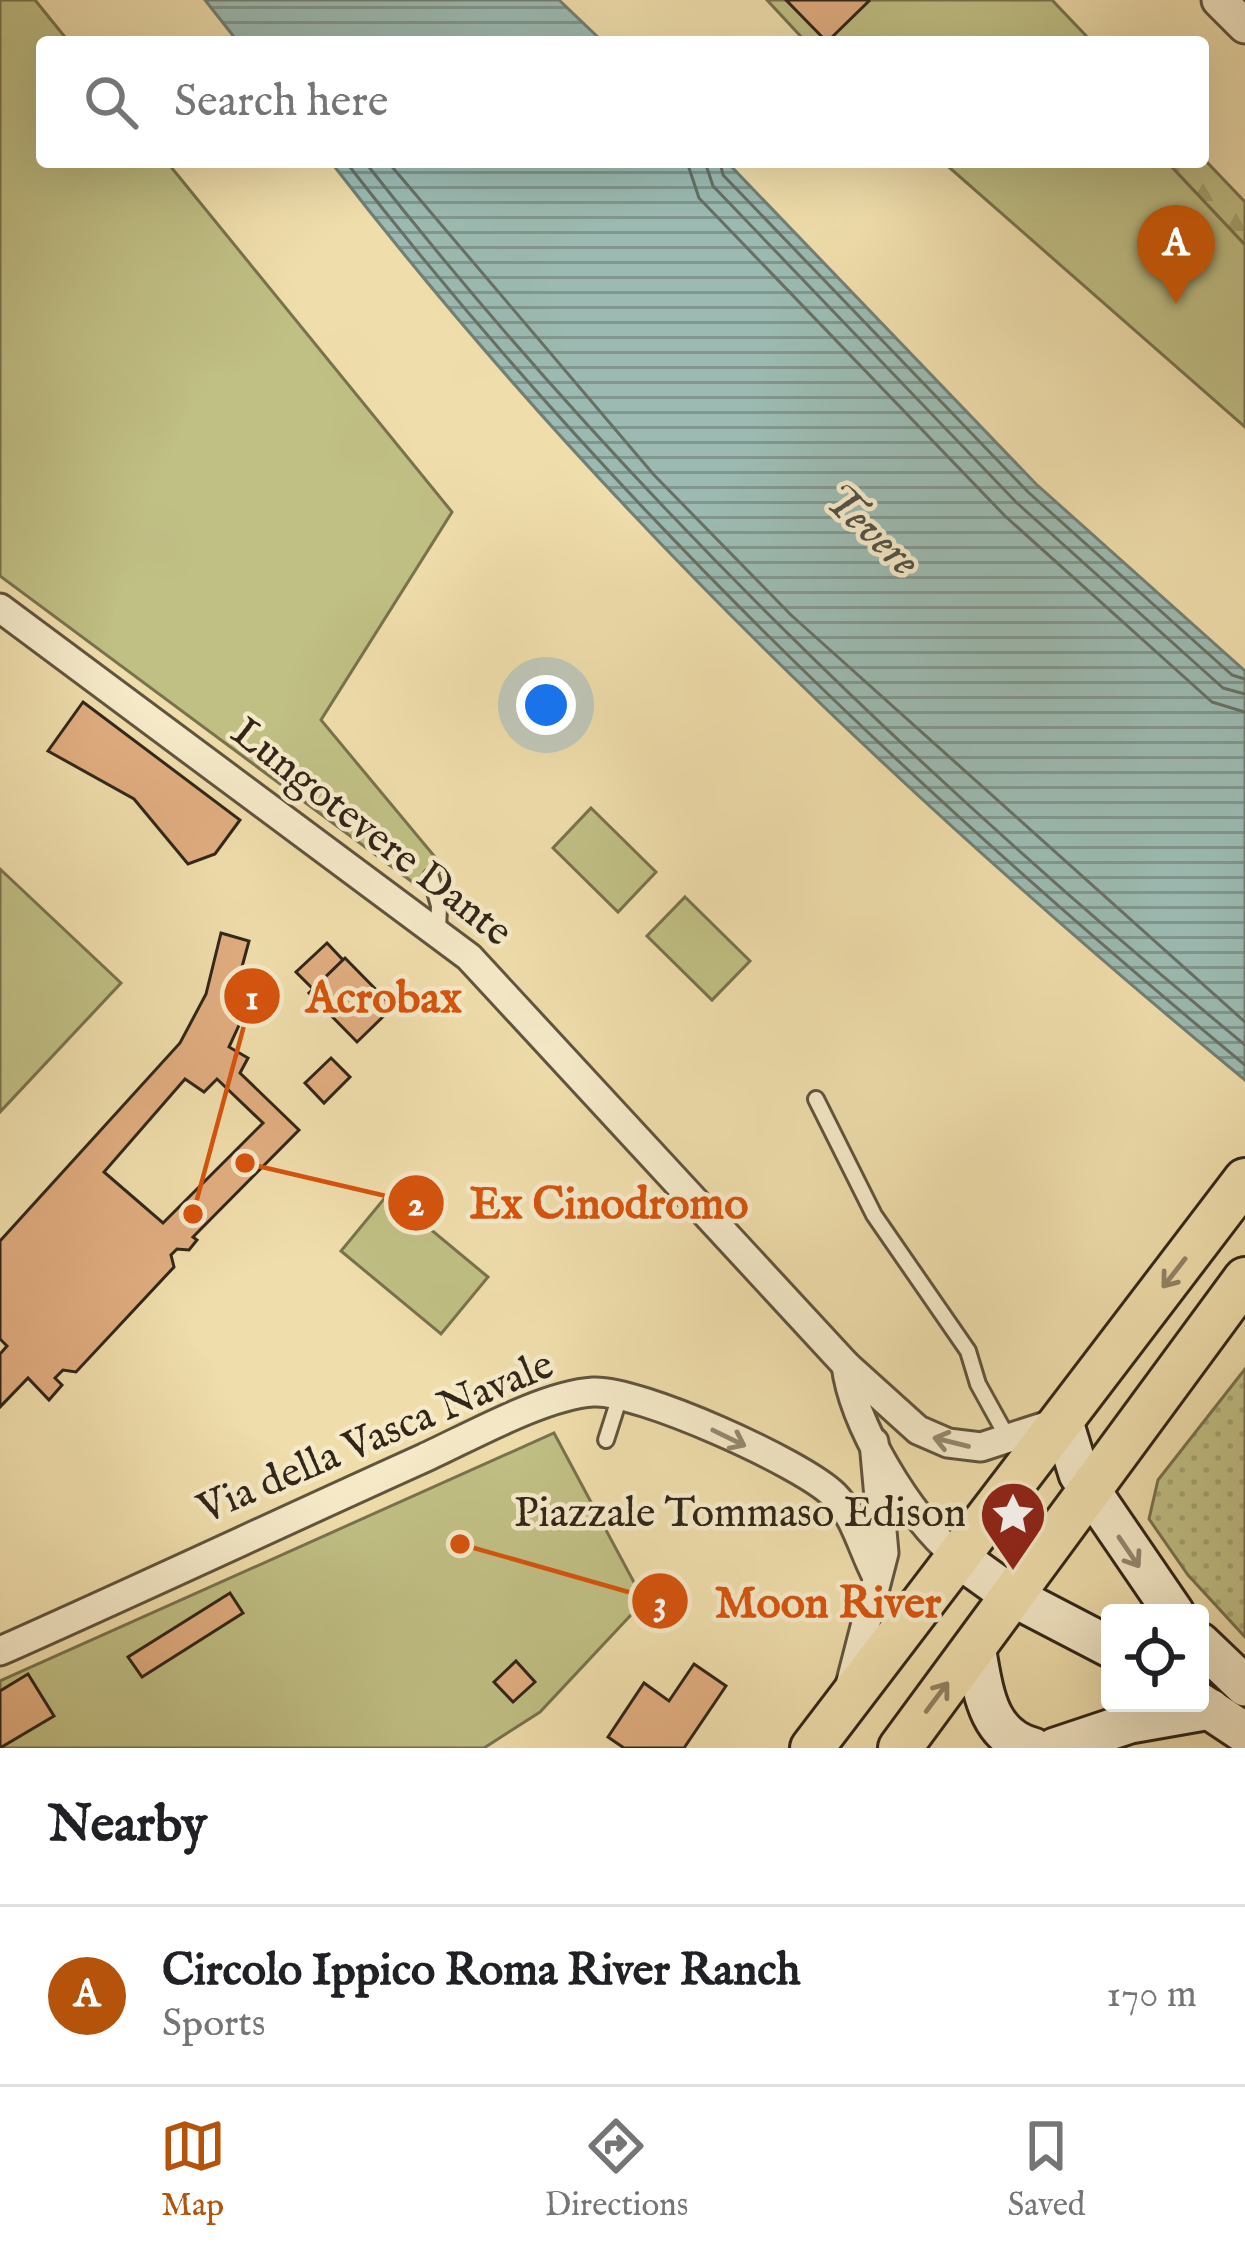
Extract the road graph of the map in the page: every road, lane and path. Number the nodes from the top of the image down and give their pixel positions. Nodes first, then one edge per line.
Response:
1 (1219, 0) edge
2 (1245, 26) edge
3 (0, 608) edge
4 (431, 877) dead end
5 (438, 932) junction
6 (816, 1100) dead end
7 (1245, 1180) edge
8 (1245, 1279) edge
9 (846, 1365) junction
10 (621, 1394) junction
11 (1061, 1419) junction
12 (606, 1440) dead end
13 (874, 1442) junction
14 (1010, 1442) junction
15 (1100, 1472) junction
16 (955, 1556) junction
17 (876, 1575) junction
18 (1012, 1596) junction
19 (1169, 1604) edge
20 (1101, 1642) edge
21 (975, 1647) junction
22 (0, 1651) edge
23 (1209, 1651) edge
24 (1245, 1686) edge
25 (844, 1705) junction
26 (1209, 1709) edge
27 (1179, 1712) edge
28 (1245, 1733) edge
29 (812, 1748) edge
30 (900, 1748) edge
31 (1034, 1748) edge
32 (1055, 1748) edge

1 - 2 street
3 - 5 street, Lungotevere Dante
4 - 5 lane
5 - 9 street, Lungotevere Dante
6 - 14 lane
7 -> 11 main road
8 - 15 main road
9 - 13 street, Lungotevere Dante
14 -> 9 street
10 - 12 lane
10 -> 17 street, Via della Vasca Navale
10 - 22 street, Via della Vasca Navale
11 - 14 street
11 - 15 main road
11 - 16 main road
13 - 16 street
13 - 17 street
15 - 18 main road
15 -> 19 main road
16 - 18 main road
16 - 25 main road
17 - 25 street
18 - 20 main road
18 - 21 main road
30 -> 21 main road
21 - 31 main road
23 - 24 main road
25 - 29 main road
26 - 28 main road
27 - 32 main road

